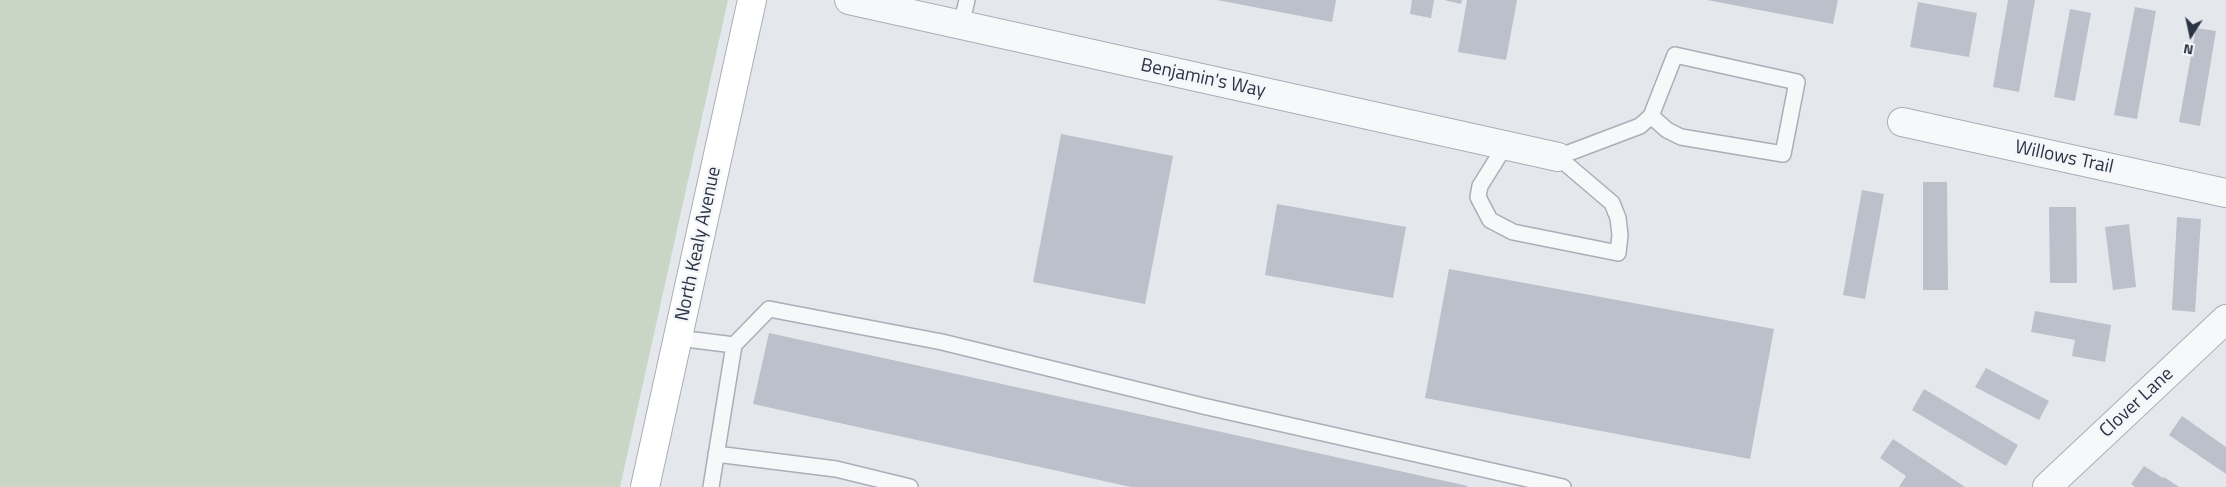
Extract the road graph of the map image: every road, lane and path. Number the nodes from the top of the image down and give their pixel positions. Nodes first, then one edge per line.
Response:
1 (752, 0) edge
2 (849, 0) edge
3 (964, 13) edge
4 (1651, 116) junction
5 (1902, 122) dead end
6 (1505, 146) junction
7 (1558, 157) junction
8 (2226, 193) edge
9 (2226, 319) edge
10 (678, 338) junction
11 (734, 345) junction
12 (716, 454) junction
13 (645, 487) edge
14 (711, 487) edge
15 (910, 487) edge
16 (1563, 487) edge
17 (2047, 487) edge

1 - 10 street, North Kealy Avenue
2 - 3 street, Benjamin's Way
3 - 6 street, Benjamin's Way
4 - 4 lane
4 - 7 lane
5 - 8 street, Willows Trail
6 - 7 street, Benjamin's Way
6 - 7 lane
9 - 17 street, Clover Lane
10 - 11 lane
10 - 13 street, North Kealy Avenue
11 - 12 lane
11 - 16 lane
12 - 14 lane
12 - 15 lane

